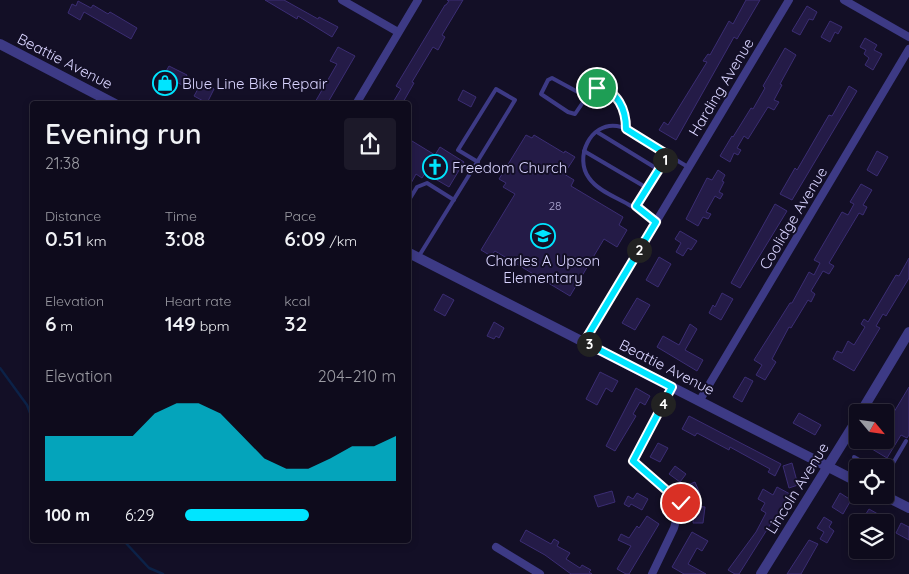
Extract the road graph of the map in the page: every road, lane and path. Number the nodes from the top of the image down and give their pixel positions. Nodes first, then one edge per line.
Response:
1 (342, 0) edge
2 (418, 0) edge
3 (788, 0) edge
4 (844, 0) edge
5 (398, 32) junction
6 (909, 37) edge
7 (0, 44) edge
8 (909, 49) edge
9 (586, 97) junction
10 (109, 101) edge
11 (358, 101) edge
12 (626, 129) junction
13 (597, 132) junction
14 (584, 151) junction
15 (668, 155) junction
16 (478, 162) junction
17 (688, 167) junction
18 (659, 170) junction
19 (647, 188) junction
20 (411, 197) edge
21 (454, 200) junction
22 (636, 206) junction
23 (656, 222) junction
24 (413, 256) edge
25 (909, 332) edge
26 (584, 342) junction
27 (672, 387) junction
28 (700, 400) junction
29 (866, 404) edge
30 (849, 433) edge
31 (906, 441) dead end
32 (854, 457) dead end
33 (857, 459) edge
34 (894, 461) edge
35 (828, 467) junction
36 (849, 478) edge
37 (894, 500) edge
38 (909, 508) edge
39 (496, 547) dead end
40 (536, 573) edge
41 (652, 574) edge
42 (761, 574) edge

1 - 5 street
2 - 5 street
3 - 17 street, Harding Avenue
4 - 6 street
5 - 11 street
7 - 10 street, Beattie Avenue
8 - 28 street, Coolidge Avenue
9 - 9 lane
9 - 12 lane
12 - 13 lane
12 - 15 lane
13 - 14 lane
13 - 18 lane
14 - 19 lane
14 - 22 lane
15 - 17 lane
15 - 18 lane
16 - 16 lane
16 - 21 lane
17 - 23 street, Harding Avenue
18 - 19 lane
19 - 22 lane
20 - 21 lane
21 - 24 lane
22 - 23 lane
23 - 26 street, Harding Avenue
24 - 26 street, Beattie Avenue
25 - 29 street
26 - 27 street, Beattie Avenue
27 - 28 street, Beattie Avenue
27 - 41 street
28 - 35 street, Beattie Avenue
30 - 35 street, Lincoln Avenue
31 - 34 lane
32 - 33 lane
35 - 36 street, Beattie Avenue
35 - 42 street, Lincoln Avenue
37 - 38 street
39 - 40 street

